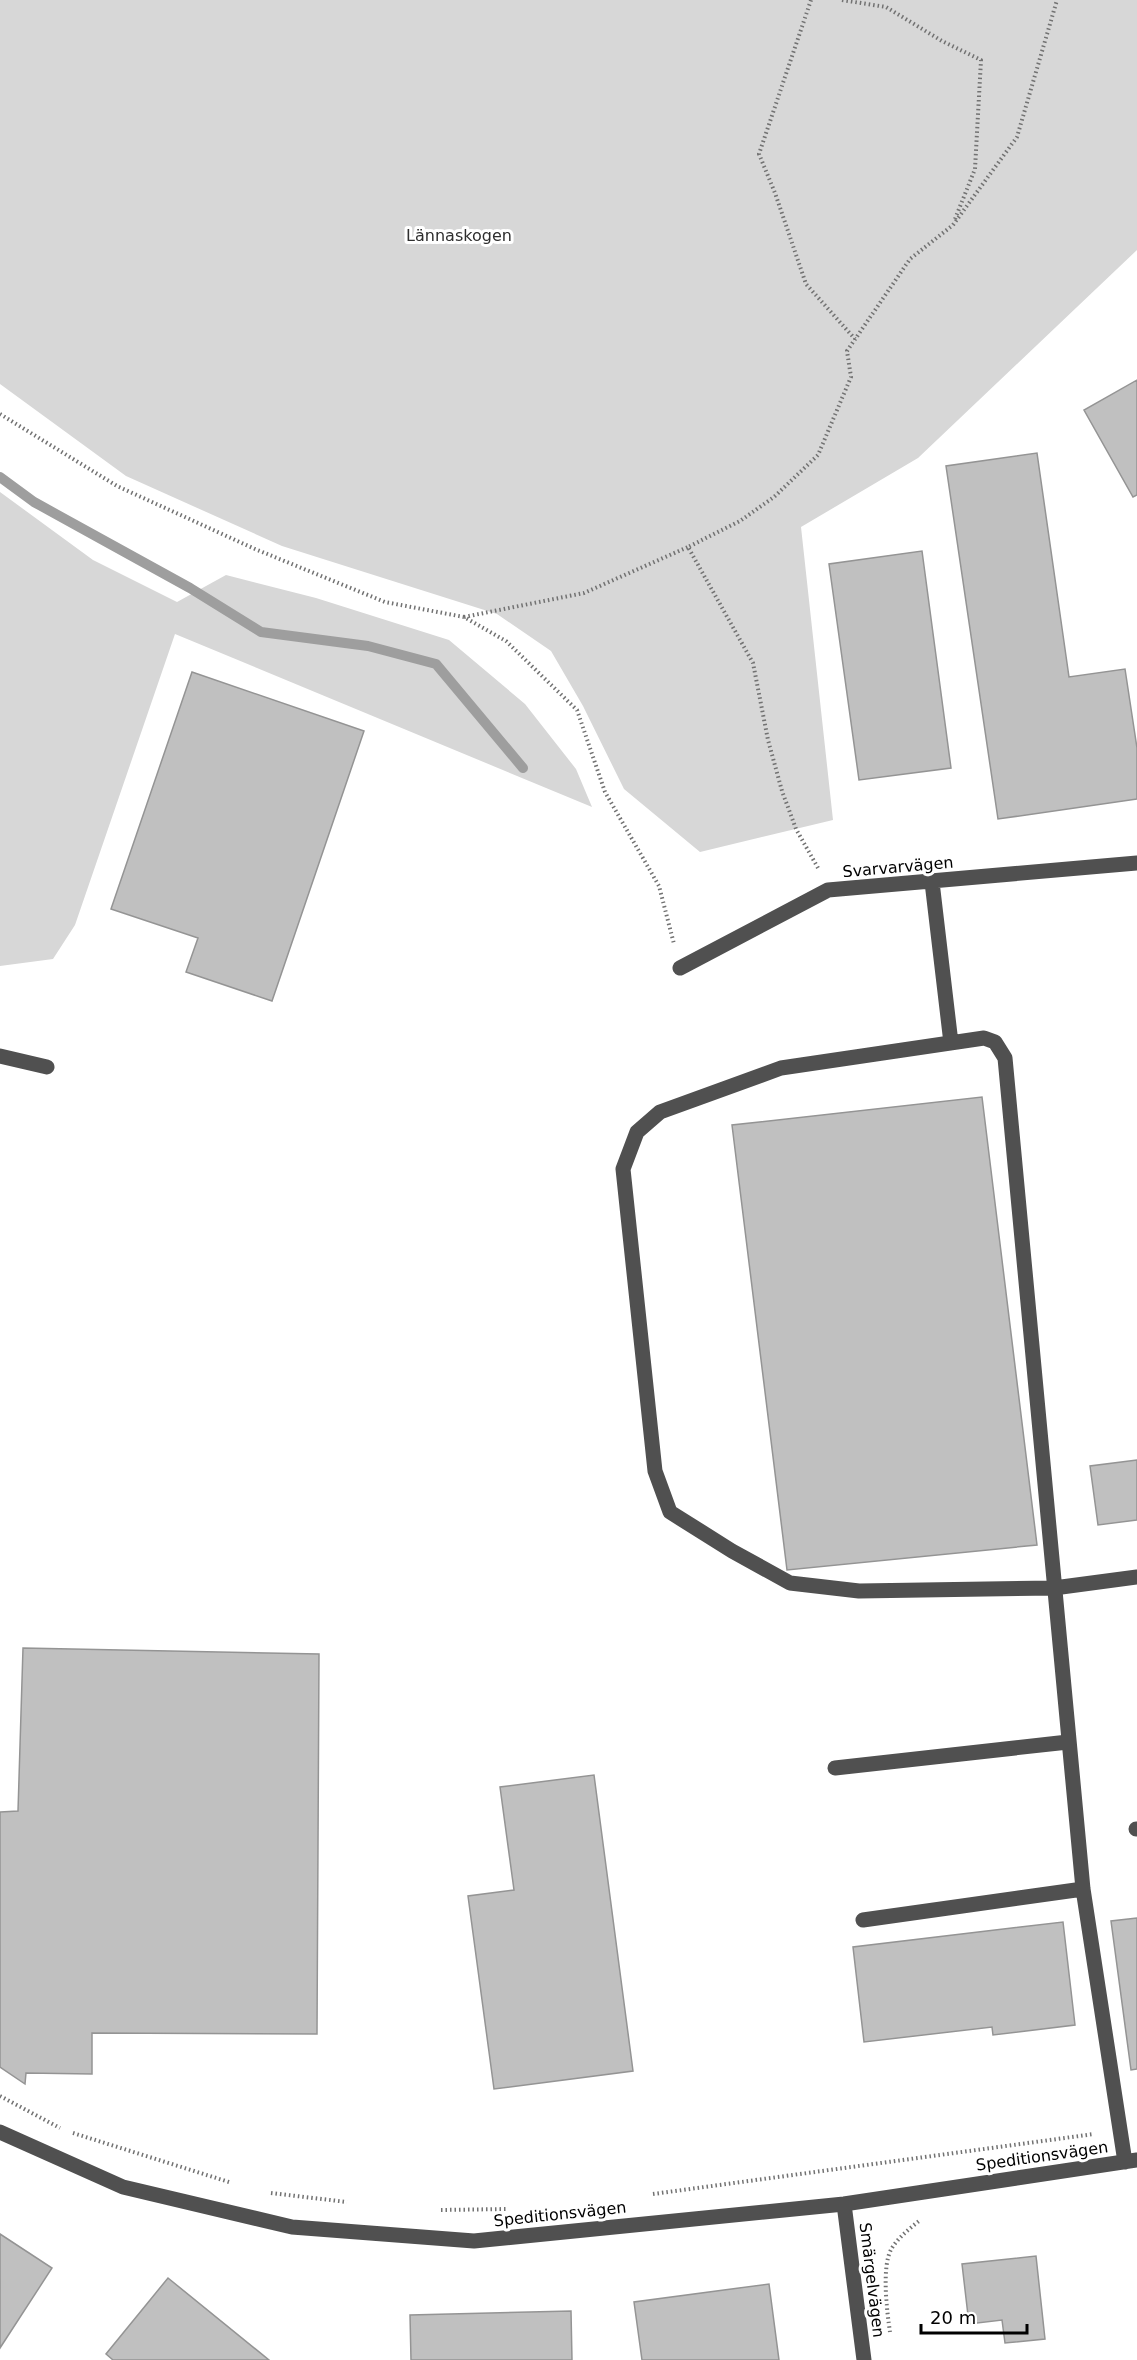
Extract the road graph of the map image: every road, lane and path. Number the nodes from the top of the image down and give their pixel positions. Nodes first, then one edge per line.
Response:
1 (812, 0) edge
2 (842, 0) edge
3 (1057, 0) edge
4 (953, 225) junction
5 (855, 339) junction
6 (0, 414) edge
7 (688, 548) junction
8 (464, 617) junction
9 (1137, 863) edge
10 (932, 882) junction
11 (828, 890) junction
12 (680, 968) joint
13 (951, 1043) junction
14 (0, 1056) edge
15 (47, 1067) dead end
16 (1137, 1577) edge
17 (1054, 1588) junction
18 (1068, 1742) junction
19 (835, 1768) dead end
20 (1083, 1889) junction
21 (863, 1920) dead end
22 (0, 2096) edge
23 (1120, 2130) junction
24 (0, 2132) edge
25 (1131, 2161) edge
26 (233, 2184) dead end
27 (266, 2192) dead end
28 (649, 2195) dead end
29 (349, 2203) dead end
30 (844, 2204) junction
31 (511, 2209) dead end
32 (431, 2210) dead end
33 (921, 2219) dead end
34 (890, 2340) dead end
35 (864, 2360) edge

1 - 5 path
2 - 4 path
3 - 4 path
4 - 5 path
5 - 7 path
6 - 8 path
7 - 8 path
7 - 11 path
8 - 12 path
9 - 10 street, Svarvarvägen
10 - 11 street, Svarvarvägen
10 - 13 street
11 - 12 street, Svarvarvägen
13 - 17 street
13 - 17 street
14 - 15 street
16 - 17 street
17 - 18 street
18 - 19 street
18 - 20 street
20 - 21 street
20 - 23 street
22 - 26 path
23 - 25 street
23 - 28 path
24 - 30 street, Speditionsvägen
25 - 30 street, Speditionsvägen
27 - 29 path
30 - 35 street, Smärgelvägen
31 - 32 path
33 - 34 path

